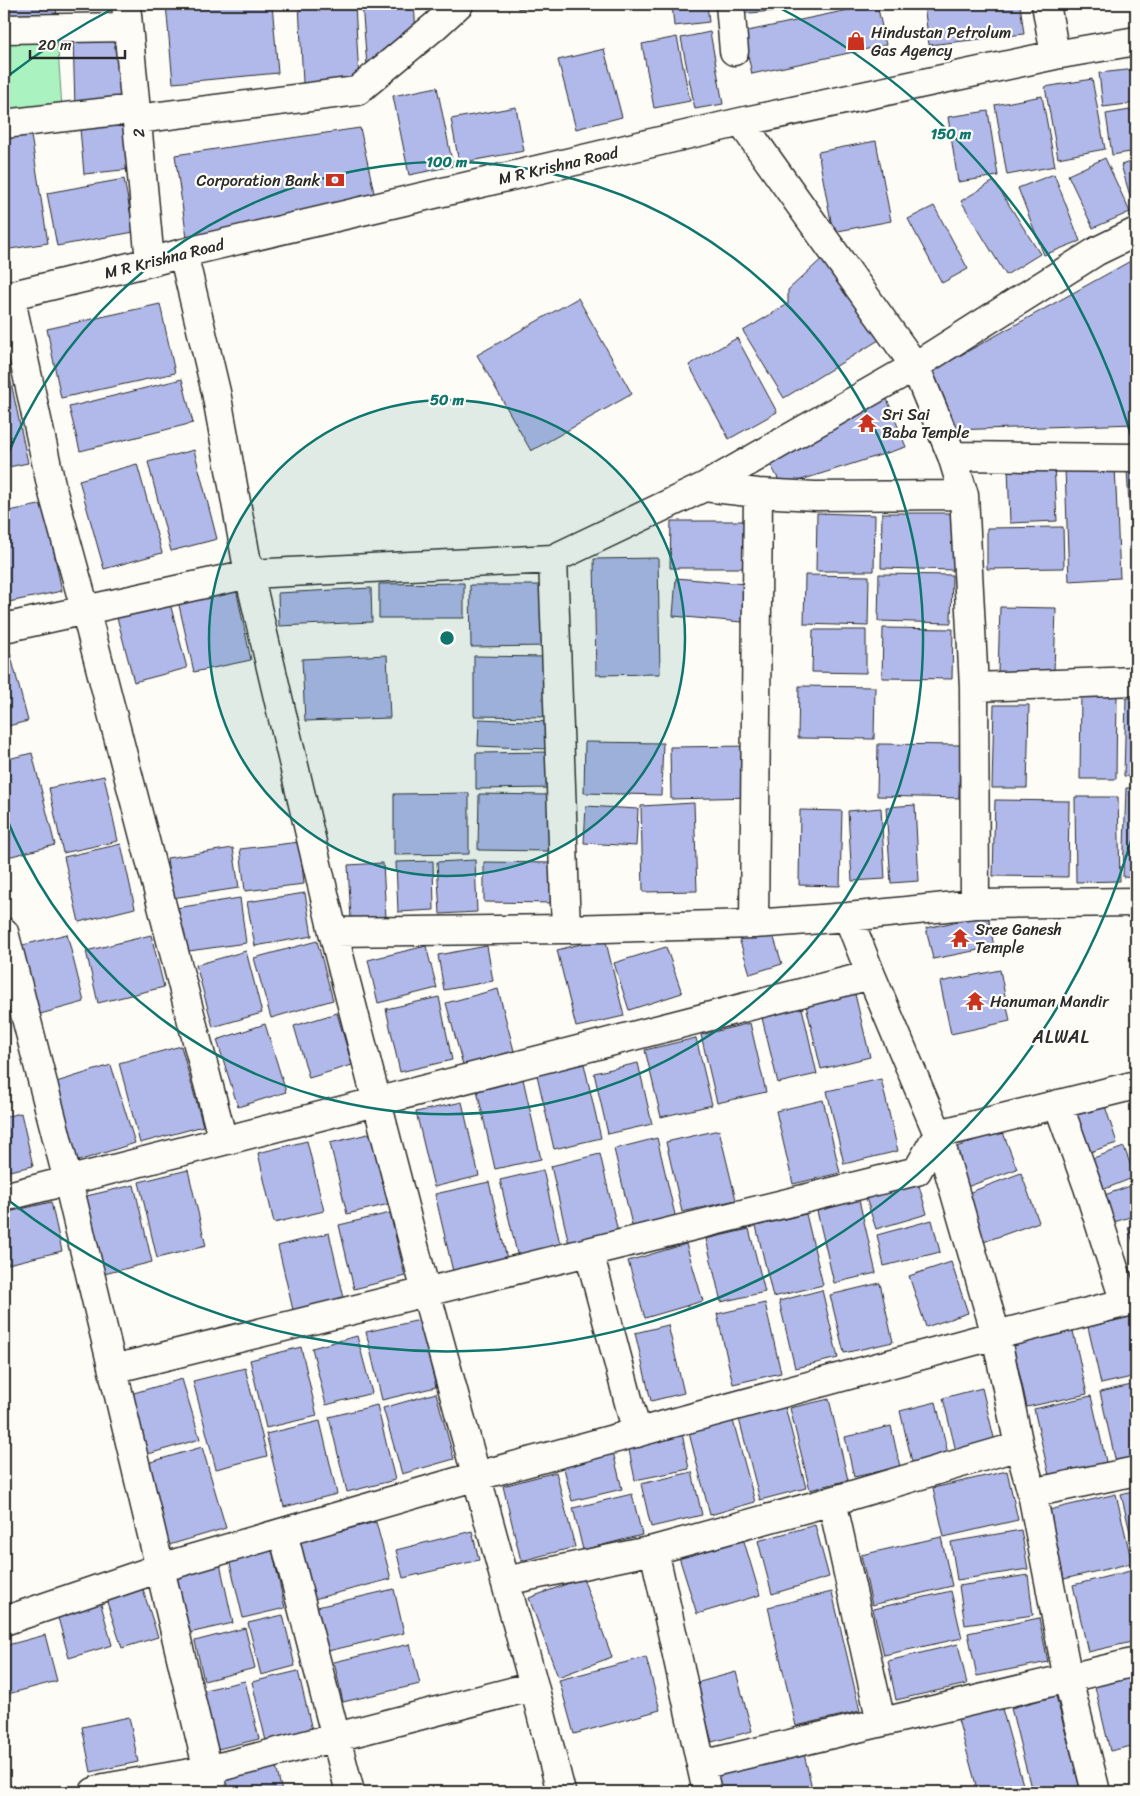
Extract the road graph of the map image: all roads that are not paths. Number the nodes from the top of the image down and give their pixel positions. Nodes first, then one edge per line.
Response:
1 (459, 4) edge
2 (730, 4) edge
3 (1046, 4) edge
4 (434, 15) edge
5 (127, 16) edge
6 (4, 30) edge
7 (1136, 41) edge
8 (734, 51) dead end
9 (1055, 55) junction
10 (136, 114) junction
11 (741, 122) junction
12 (4, 124) edge
13 (1136, 232) edge
14 (183, 253) junction
15 (150, 262) junction
16 (7, 296) edge
17 (915, 366) junction
18 (952, 456) junction
19 (1136, 458) edge
20 (704, 487) junction
21 (758, 493) junction
22 (964, 495) junction
23 (553, 560) junction
24 (250, 574) junction
25 (85, 609) junction
26 (4, 628) edge
27 (1136, 681) edge
28 (974, 687) junction
29 (1136, 902) edge
30 (975, 904) junction
31 (848, 916) junction
32 (754, 924) junction
33 (566, 929) junction
34 (4, 932) edge
35 (333, 932) junction
36 (871, 975) junction
37 (1136, 1085) edge
38 (376, 1102) junction
39 (1058, 1104) junction
40 (938, 1134) junction
41 (223, 1141) junction
42 (68, 1181) junction
43 (4, 1197) edge
44 (589, 1252) junction
45 (426, 1292) junction
46 (1131, 1302) edge
47 (996, 1335) junction
48 (112, 1369) junction
49 (637, 1433) junction
50 (1019, 1446) junction
51 (1136, 1470) edge
52 (477, 1476) junction
53 (1032, 1493) junction
54 (832, 1501) junction
55 (283, 1533) junction
56 (654, 1550) junction
57 (160, 1568) junction
58 (506, 1581) junction
59 (4, 1621) edge
60 (1136, 1662) edge
61 (1068, 1679) junction
62 (534, 1686) junction
63 (881, 1722) junction
64 (336, 1737) junction
65 (701, 1765) junction
66 (210, 1781) edge
67 (94, 1792) edge
68 (350, 1792) edge
69 (560, 1792) edge
70 (707, 1792) edge
71 (1096, 1792) edge

1 - 4 street
2 - 8 street
3 - 9 street
4 - 10 street
5 - 6 street
5 - 10 street, 2
7 - 9 street, M R Krishna Road
9 - 11 street, M R Krishna Road
10 - 12 street
10 - 15 street, 2
11 - 14 street, M R Krishna Road
11 - 17 street
13 - 17 street
14 - 15 street, M R Krishna Road
14 - 24 street
15 - 16 street, M R Krishna Road
16 - 25 street
17 - 18 street
17 - 20 street
18 - 19 street
18 - 22 street
20 - 21 street
20 - 23 street
21 - 22 street
21 - 32 street
22 - 28 street
23 - 24 street
23 - 33 street
24 - 25 street
24 - 35 street
25 - 26 street
25 - 41 street
27 - 28 street
28 - 30 street
29 - 30 street
30 - 31 street
31 - 32 street
31 - 36 street
32 - 33 street
33 - 35 street
34 - 42 street
35 - 38 street
36 - 38 street
36 - 40 street
37 - 39 street
38 - 41 street
38 - 45 street
39 - 40 street
39 - 46 street
40 - 44 street
40 - 47 street
41 - 42 street
42 - 43 street
42 - 48 street
44 - 45 street
44 - 49 street
45 - 48 street
45 - 52 street
46 - 47 street
47 - 49 street
47 - 50 street
48 - 57 street
49 - 52 street
50 - 53 street
50 - 54 street
51 - 53 street
52 - 55 street
52 - 58 street
53 - 61 street
54 - 56 street
54 - 63 street
55 - 57 street
55 - 64 street
56 - 58 street
56 - 65 street
57 - 59 street
57 - 66 street
58 - 62 street
60 - 61 street
61 - 63 street
61 - 71 street
62 - 64 street
62 - 69 street
63 - 65 street
64 - 66 street
64 - 68 street
65 - 70 street
66 - 67 street

